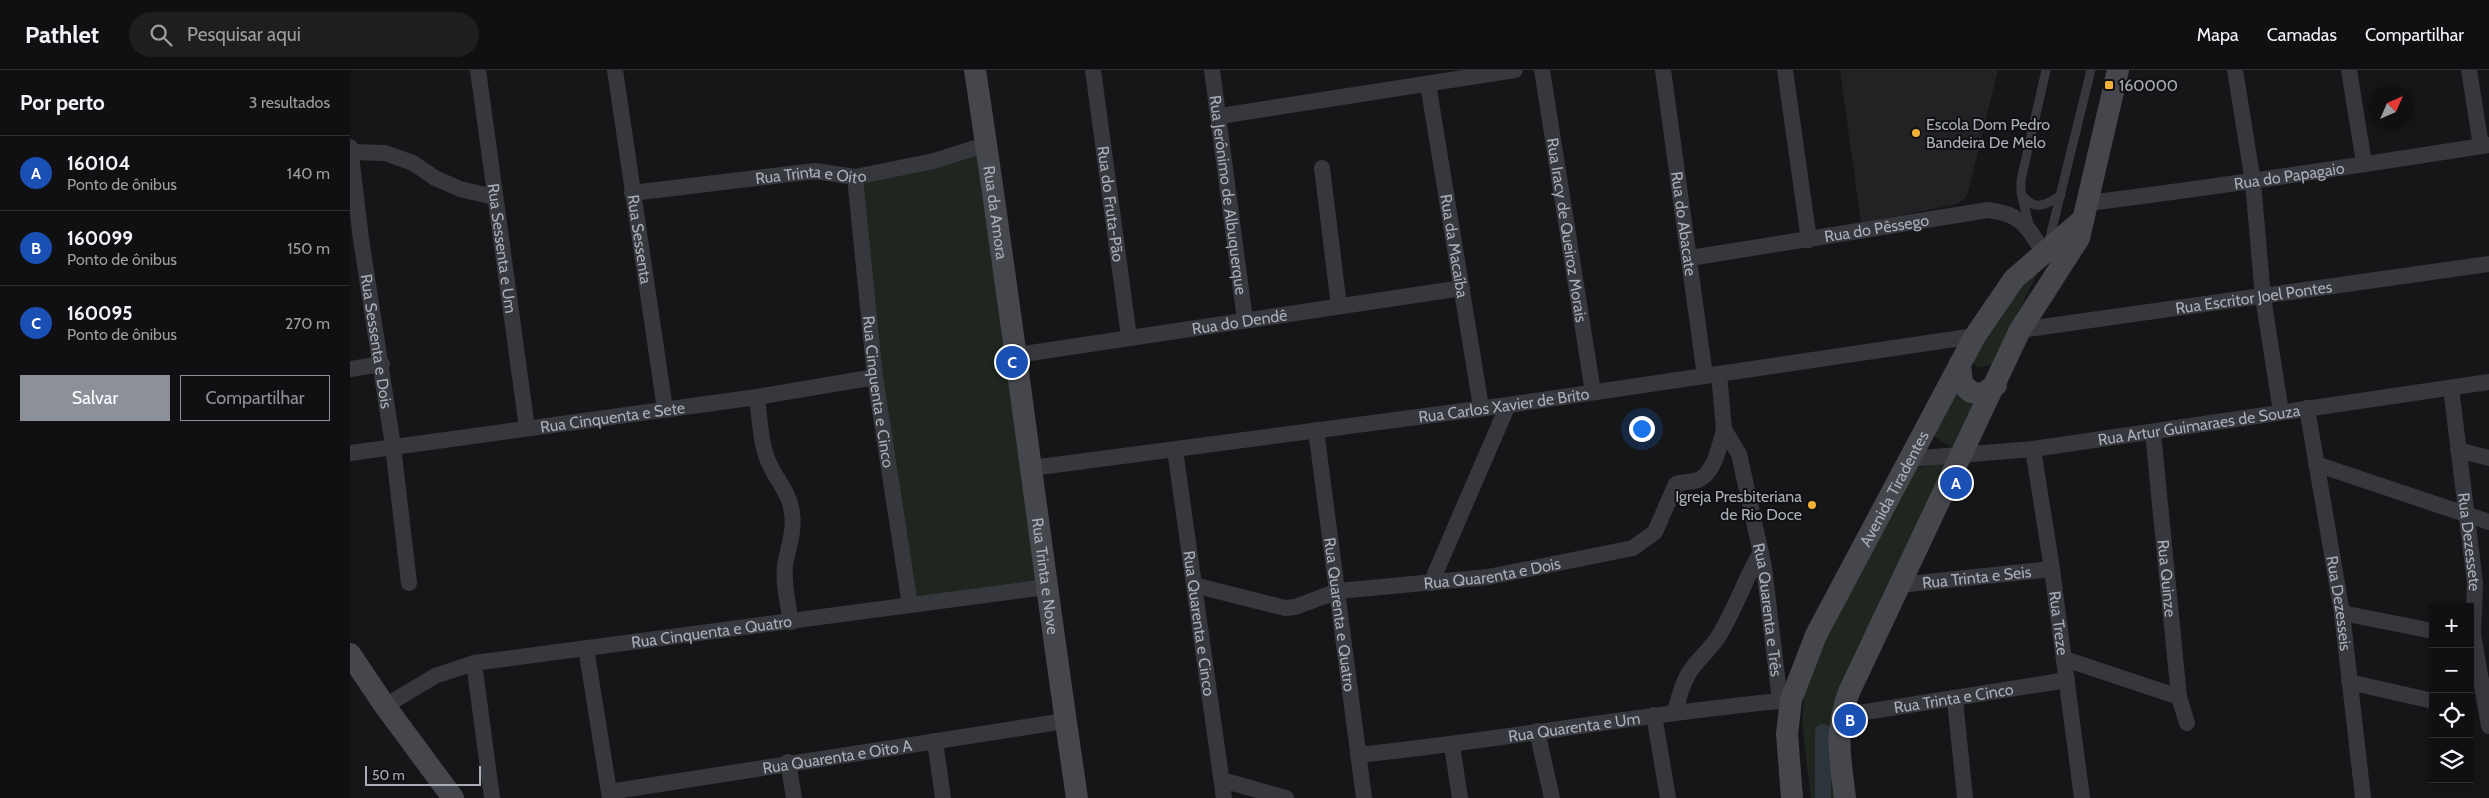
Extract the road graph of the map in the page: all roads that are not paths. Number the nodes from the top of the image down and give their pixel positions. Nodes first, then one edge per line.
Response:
1 (478, 70) edge
2 (615, 70) edge
3 (976, 70) edge
4 (1093, 70) edge
5 (1212, 70) edge
6 (1515, 70) edge
7 (1542, 70) edge
8 (1662, 70) edge
9 (1785, 70) edge
10 (2046, 70) edge
11 (2091, 70) edge
12 (2118, 70) edge
13 (2235, 70) edge
14 (2349, 70) edge
15 (2469, 70) edge
16 (1428, 84) junction
17 (1220, 116) junction
18 (986, 144) junction
19 (2485, 146) edge
20 (350, 147) edge
21 (351, 152) edge
22 (2364, 163) junction
23 (1322, 168) dead end
24 (855, 177) junction
25 (2253, 182) junction
26 (632, 193) junction
27 (2022, 194) junction
28 (2061, 195) junction
29 (494, 197) junction
30 (2086, 211) junction
31 (355, 239) edge
32 (1810, 240) junction
33 (2038, 244) junction
34 (1690, 258) junction
35 (2489, 264) edge
36 (1462, 288) junction
37 (2263, 297) junction
38 (1338, 306) junction
39 (1245, 320) junction
40 (2024, 322) junction
41 (1974, 336) junction
42 (1129, 337) junction
43 (1017, 355) junction
44 (382, 364) junction
45 (1960, 364) junction
46 (350, 369) edge
47 (1712, 376) junction
48 (875, 377) junction
49 (2489, 382) edge
50 (1996, 385) junction
51 (2451, 388) junction
52 (1593, 392) junction
53 (757, 397) junction
54 (1508, 405) junction
55 (1482, 407) junction
56 (2307, 408) junction
57 (665, 409) junction
58 (2281, 412) junction
59 (527, 428) junction
60 (1724, 429) junction
61 (1316, 430) junction
62 (2153, 432) junction
63 (393, 446) junction
64 (2033, 449) junction
65 (1175, 450) junction
66 (2458, 450) junction
67 (350, 453) edge
68 (1962, 454) junction
69 (2489, 458) edge
70 (1909, 459) junction
71 (2316, 464) junction
72 (1032, 468) junction
73 (2465, 513) junction
74 (2489, 522) edge
75 (1761, 552) junction
76 (2052, 569) junction
77 (409, 582) dead end
78 (1431, 583) junction
79 (2482, 585) edge
80 (1194, 586) junction
81 (1899, 586) junction
82 (1046, 587) junction
83 (1338, 591) junction
84 (910, 605) junction
85 (2342, 613) junction
86 (791, 622) junction
87 (2429, 630) edge
88 (2474, 630) edge
89 (586, 648) junction
90 (2473, 648) edge
91 (350, 654) edge
92 (2064, 659) junction
93 (474, 663) junction
94 (2067, 680) junction
95 (2349, 682) junction
96 (2180, 697) junction
97 (1955, 700) junction
98 (2429, 700) edge
99 (1785, 701) junction
100 (385, 706) junction
101 (1675, 712) junction
102 (1654, 715) junction
103 (1840, 716) junction
104 (1065, 722) junction
105 (2186, 723) dead end
106 (2489, 726) edge
107 (1537, 731) junction
108 (935, 741) junction
109 (1452, 746) junction
110 (1358, 755) junction
111 (788, 762) junction
112 (1222, 780) junction
113 (609, 795) edge
114 (453, 798) edge
115 (492, 798) edge
116 (794, 798) edge
117 (943, 798) edge
118 (1077, 798) edge
119 (1224, 798) edge
120 (1286, 798) edge
121 (1364, 798) edge
122 (1460, 798) edge
123 (1552, 798) edge
124 (1668, 798) edge
125 (1792, 798) edge
126 (1845, 798) edge
127 (1965, 798) edge
128 (2082, 798) edge
129 (2363, 798) edge

1 - 29 street, Rua Sessenta e Um
2 - 26 street, Rua Sessenta
3 - 18 street, Rua da Amora
4 - 42 street, Rua do Fruta-Pão
5 - 17 street, Rua Jerônimo de Albuquerque
6 - 16 street
7 - 52 street, Rua Iracy de Queiroz Morais
8 - 34 street, Rua do Abacate
9 - 32 street
10 - 27 lane
11 - 28 lane
12 - 30 street
13 - 25 street
14 - 22 street
15 - 19 street
16 - 17 street
16 - 36 street, Rua da Macaíba
17 - 39 street, Rua Jerônimo de Albuquerque
18 - 24 street, Rua Trinta e Oito
18 - 43 street, Rua da Amora
19 - 22 street, Rua do Papagaio
20 - 21 street, Rua Sessenta e Dois
21 - 29 street
21 - 31 street, Rua Sessenta e Dois
22 - 25 street, Rua do Papagaio
23 - 38 street
24 - 26 street, Rua Trinta e Oito
24 - 48 street, Rua Cinquenta e Cinco
25 - 30 street, Rua do Papagaio
25 - 37 street
26 - 57 street, Rua Sessenta
27 - 28 lane
27 - 33 lane
28 - 33 lane
29 - 59 street, Rua Sessenta e Um
30 - 33 street, Avenida Tiradentes
30 - 40 street
31 - 44 street, Rua Sessenta e Dois
32 - 33 street, Rua do Pêssego
32 - 34 street, Rua do Pêssego
33 - 40 street
33 - 41 street, Avenida Tiradentes
34 - 47 street, Rua do Abacate
35 - 37 street, Rua Escritor Joel Pontes
36 - 38 street, Rua do Dendê
36 - 55 street, Rua da Macaíba
37 - 40 street, Rua Escritor Joel Pontes
37 - 58 street
38 - 39 street, Rua do Dendê
39 - 42 street, Rua do Dendê
40 - 50 street
41 - 45 street, Avenida Tiradentes
41 - 47 street, Rua Carlos Xavier de Brito
42 - 43 street, Rua do Dendê
43 - 72 street, Rua Trinta e Nove
44 - 46 street
44 - 63 street, Rua Sessenta e Dois
45 - 50 street
45 - 70 street, Avenida Tiradentes
47 - 52 street, Rua Carlos Xavier de Brito
47 - 60 street, Rua Quarenta e Três
48 - 53 street, Rua Cinquenta e Sete
48 - 84 street, Rua Cinquenta e Cinco
49 - 51 street, Rua Artur Guimaraes de Souza
50 - 68 street
51 - 56 street, Rua Artur Guimaraes de Souza
51 - 66 street, Rua Dezessete
52 - 54 street, Rua Carlos Xavier de Brito
53 - 57 street, Rua Cinquenta e Sete
53 - 86 street
54 - 55 street, Rua Carlos Xavier de Brito
54 - 78 street
55 - 61 street, Rua Carlos Xavier de Brito
56 - 58 street, Rua Artur Guimaraes de Souza
56 - 71 street, Rua Dezesseis
57 - 59 street, Rua Cinquenta e Sete
58 - 62 street, Rua Artur Guimaraes de Souza
59 - 63 street, Rua Cinquenta e Sete
60 - 75 street, Rua Quarenta e Três
60 - 78 street, Rua Quarenta e Dois
61 - 65 street, Rua Carlos Xavier de Brito
61 - 83 street, Rua Quarenta e Quatro
62 - 64 street, Rua Artur Guimaraes de Souza
62 - 96 street, Rua Quinze
63 - 67 street, Rua Cinquenta e Sete
63 - 77 street, Rua Sessenta e Dois
64 - 68 street, Rua Artur Guimaraes de Souza
64 - 76 street, Rua Treze
65 - 72 street, Rua Carlos Xavier de Brito
65 - 80 street, Rua Quarenta e Cinco
66 - 69 street
66 - 73 street, Rua Dezessete
68 - 70 street, Rua Artur Guimaraes de Souza
68 - 81 street
70 - 99 street, Avenida Tiradentes
71 - 73 street
71 - 85 street, Rua Dezesseis
72 - 82 street, Rua Trinta e Nove
73 - 74 street
73 - 79 street, Rua Dezessete
75 - 99 street, Rua Quarenta e Três
75 - 101 street
76 - 81 street, Rua Trinta e Seis
76 - 92 street, Rua Treze
78 - 83 street, Rua Quarenta e Dois
79 - 88 street, Rua Dezessete
80 - 83 street, Rua Quarenta e Dois
80 - 112 street, Rua Quarenta e Cinco
81 - 103 street
82 - 84 street, Rua Cinquenta e Quatro
82 - 104 street, Rua Trinta e Nove
83 - 110 street, Rua Quarenta e Quatro
84 - 86 street, Rua Cinquenta e Quatro
85 - 87 street
85 - 95 street, Rua Dezesseis
86 - 89 street, Rua Cinquenta e Quatro
89 - 93 street, Rua Cinquenta e Quatro
89 - 113 street
90 - 106 street, Rua Dezessete
91 - 100 street
92 - 94 street, Rua Treze
92 - 96 street
93 - 100 street, Rua Cinquenta e Quatro
93 - 115 street
94 - 97 street, Rua Trinta e Cinco
94 - 128 street, Rua Treze
95 - 98 street
95 - 129 street, Rua Dezesseis
96 - 105 street, Rua Quinze
97 - 103 street, Rua Trinta e Cinco
97 - 127 street
99 - 101 street, Rua Quarenta e Um
99 - 125 street, Avenida Tiradentes
100 - 114 street
101 - 102 street, Rua Quarenta e Um
102 - 107 street, Rua Quarenta e Um
102 - 124 street
103 - 126 street
104 - 108 street, Rua Quarenta e Oito A
104 - 118 street, Rua Trinta e Nove
107 - 109 street, Rua Quarenta e Um
107 - 123 street
108 - 111 street, Rua Quarenta e Oito A
108 - 117 street
109 - 110 street, Rua Quarenta e Um
109 - 122 street
110 - 121 street, Rua Quarenta e Quatro
111 - 113 street, Rua Quarenta e Oito A
111 - 116 street
112 - 119 street, Rua Quarenta e Cinco
112 - 120 street

